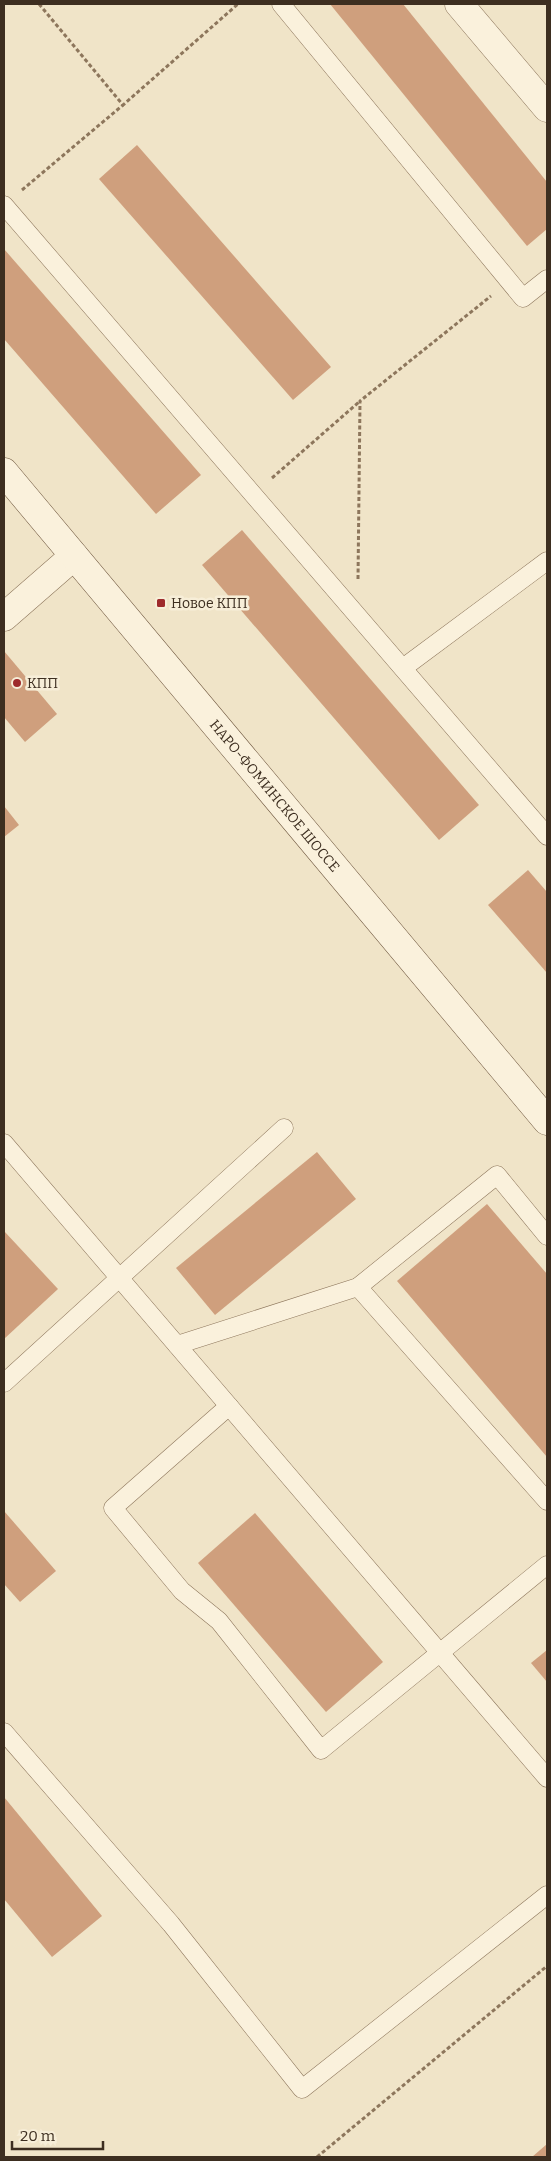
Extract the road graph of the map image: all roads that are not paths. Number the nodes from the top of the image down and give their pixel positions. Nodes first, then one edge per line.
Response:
1 (281, 4) edge
2 (458, 4) edge
3 (547, 108) edge
4 (4, 205) edge
5 (547, 279) edge
6 (4, 472) edge
7 (74, 556) junction
8 (547, 561) edge
9 (4, 617) edge
10 (403, 668) junction
11 (547, 836) edge
12 (547, 1121) edge
13 (284, 1128) dead end
14 (4, 1143) edge
15 (547, 1236) edge
16 (119, 1277) junction
17 (358, 1287) junction
18 (177, 1345) junction
19 (4, 1383) edge
20 (229, 1406) junction
21 (547, 1501) edge
22 (547, 1565) edge
23 (440, 1652) junction
24 (4, 1732) edge
25 (547, 1778) edge
26 (547, 1895) edge

1 - 5 lane
2 - 3 main road
4 - 10 lane
6 - 7 main road, НАРО-ФОМИНСКОЕ ШОССЕ
7 - 9 main road
7 - 12 main road, НАРО-ФОМИНСКОЕ ШОССЕ
8 - 10 lane
10 - 11 lane
13 - 16 lane
14 - 16 lane
15 - 17 lane
16 - 18 lane
16 - 19 lane
17 - 18 lane
17 - 21 lane
18 - 20 lane
20 - 23 lane
20 - 23 lane
22 - 23 lane
23 - 25 lane
24 - 26 lane

